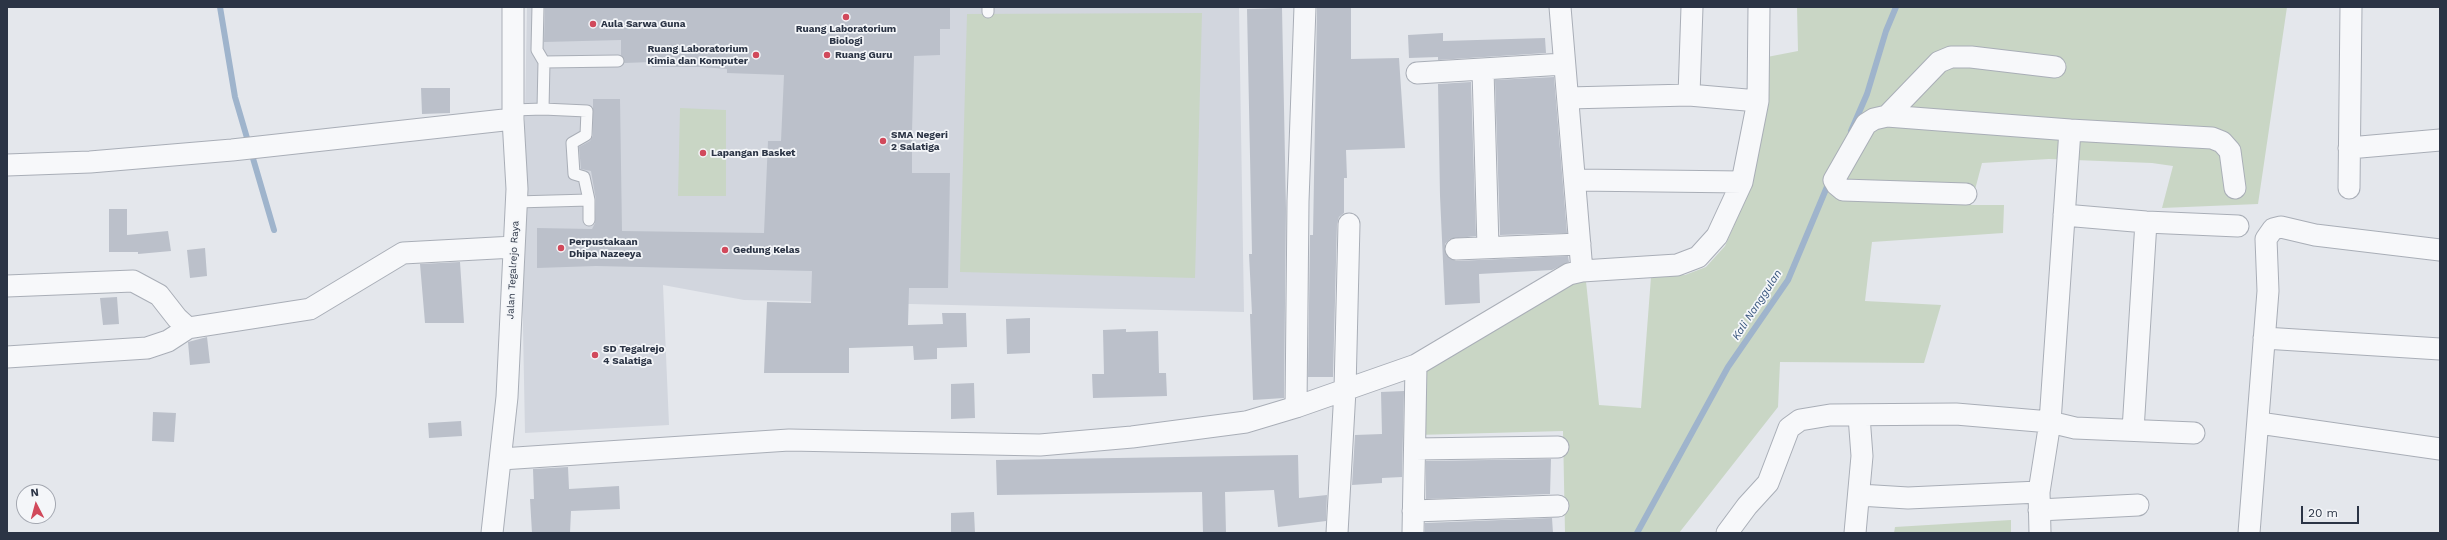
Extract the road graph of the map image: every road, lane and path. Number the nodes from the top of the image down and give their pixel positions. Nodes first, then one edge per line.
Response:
1 (513, 7) edge
2 (538, 7) edge
3 (1305, 7) edge
4 (1560, 7) edge
5 (1692, 7) edge
6 (1758, 7) edge
7 (2351, 7) edge
8 (618, 61) dead end
9 (544, 62) junction
10 (1564, 64) junction
11 (2055, 67) dead end
12 (1483, 70) junction
13 (1417, 73) dead end
14 (1689, 95) junction
15 (1568, 98) junction
16 (1758, 102) junction
17 (543, 109) junction
18 (513, 114) junction
19 (1887, 116) junction
20 (2070, 130) junction
21 (2440, 140) edge
22 (2349, 148) junction
23 (7, 165) edge
24 (1576, 180) junction
25 (1742, 182) junction
26 (2235, 188) dead end
27 (2349, 188) dead end
28 (1966, 194) dead end
29 (589, 200) junction
30 (516, 202) junction
31 (2064, 215) junction
32 (589, 220) dead end
33 (2146, 222) junction
34 (1349, 224) dead end
35 (2238, 226) dead end
36 (1580, 244) junction
37 (514, 247) junction
38 (1488, 247) junction
39 (1456, 249) dead end
40 (2440, 250) edge
41 (1582, 271) junction
42 (7, 286) edge
43 (188, 328) junction
44 (2264, 338) junction
45 (2440, 349) edge
46 (7, 357) edge
47 (1416, 364) junction
48 (1345, 390) junction
49 (1296, 407) junction
50 (1859, 416) junction
51 (2050, 422) junction
52 (2259, 423) junction
53 (2132, 430) junction
54 (2194, 433) dead end
55 (1558, 447) dead end
56 (1415, 449) junction
57 (2440, 449) edge
58 (501, 459) junction
59 (1858, 495) junction
60 (2039, 501) junction
61 (2138, 505) dead end
62 (1558, 506) dead end
63 (1413, 511) junction
64 (492, 533) edge
65 (1337, 533) edge
66 (1413, 533) edge
67 (1727, 533) edge
68 (1855, 533) edge
69 (2040, 533) edge
70 (2249, 533) edge

1 - 18 street, Jalan Tegalrejo Raya
2 - 9 lane
3 - 49 street
4 - 10 street
5 - 14 street
6 - 16 street
7 - 22 street
8 - 9 lane
9 - 17 lane
10 - 12 street
10 - 15 street
11 - 19 street
12 - 13 street
12 - 38 street
14 - 15 street
14 - 16 street
15 - 24 street
16 - 25 street
17 - 18 lane
17 - 29 lane
18 - 23 street
18 - 30 street, Jalan Tegalrejo Raya
19 - 20 street
19 - 28 street
20 - 26 street
20 - 31 street
21 - 22 street
22 - 27 street
24 - 25 street
24 - 36 street
25 - 41 street
29 - 30 lane
29 - 32 lane
30 - 37 street, Jalan Tegalrejo Raya
31 - 33 street
31 - 51 street
33 - 35 street
33 - 53 street
34 - 48 street
36 - 38 street
36 - 41 street
37 - 43 street
37 - 58 street, Jalan Tegalrejo Raya
38 - 39 street
40 - 44 street
41 - 47 street
42 - 43 street
43 - 46 street
44 - 45 street
44 - 52 street
47 - 48 street
47 - 56 street
48 - 49 street
48 - 65 street
49 - 58 street
50 - 51 street
50 - 59 street
50 - 67 street
51 - 53 street
51 - 60 street
52 - 57 street
52 - 70 street
53 - 54 street
55 - 56 street
56 - 63 street
58 - 64 street, Jalan Tegalrejo Raya
59 - 60 street
59 - 68 street
60 - 61 street
60 - 69 street
62 - 63 street
63 - 66 street

